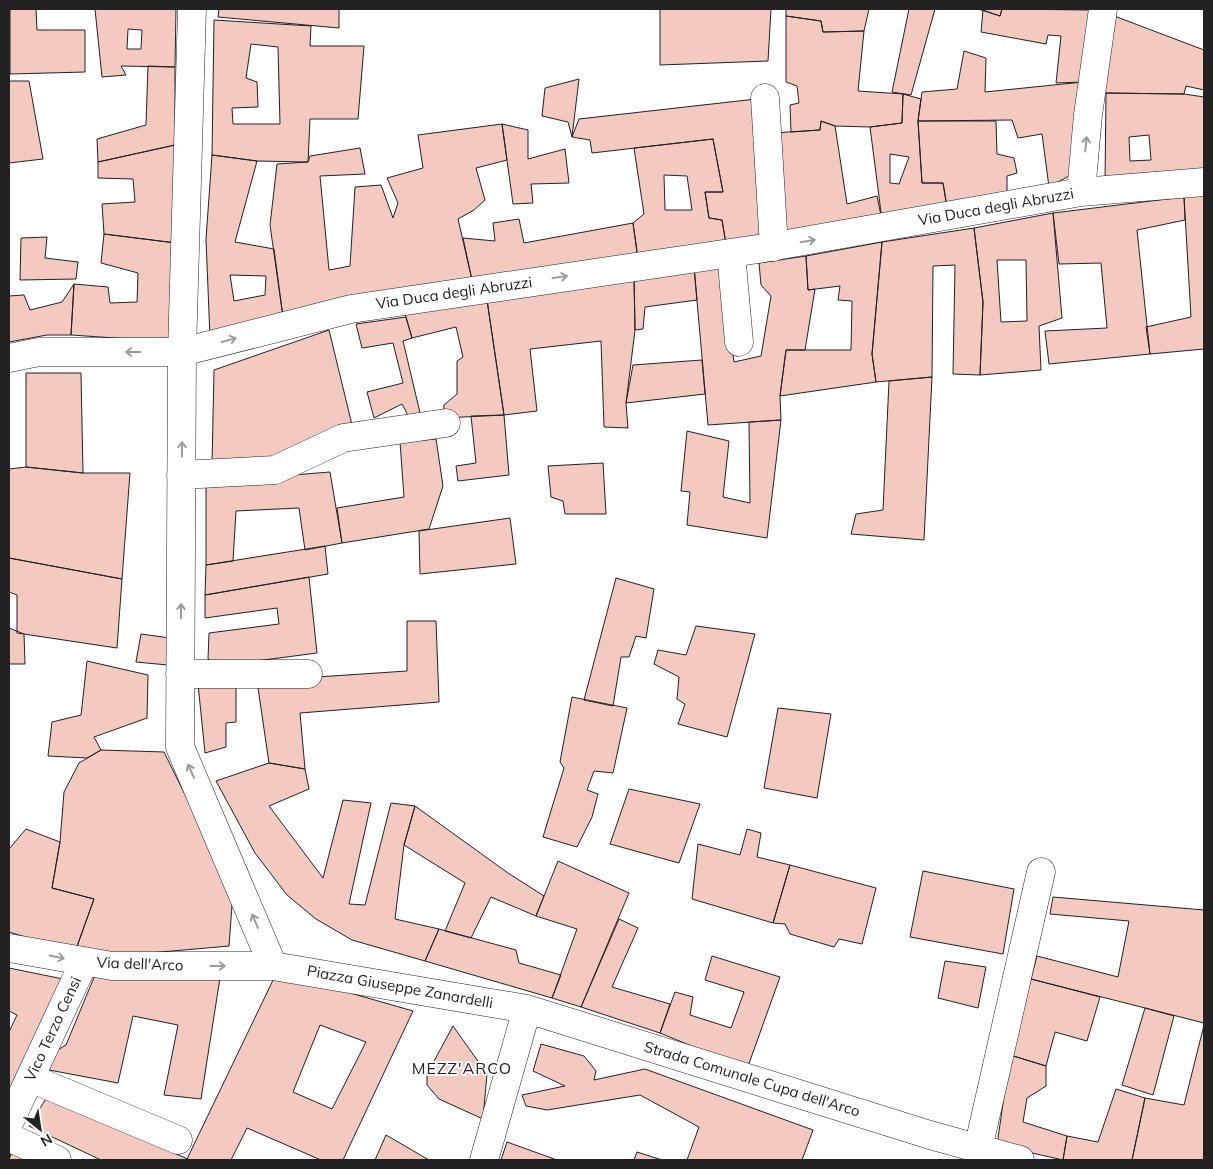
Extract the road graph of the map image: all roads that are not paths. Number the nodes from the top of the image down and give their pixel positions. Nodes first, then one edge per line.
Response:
1 (192, 9) edge
2 (1103, 9) edge
3 (765, 98) dead end
4 (1204, 182) edge
5 (1081, 192) junction
6 (774, 246) junction
7 (731, 253) junction
8 (739, 342) dead end
9 (182, 352) junction
10 (9, 358) edge
11 (446, 423) dead end
12 (182, 475) junction
13 (180, 674) junction
14 (308, 674) dead end
15 (1041, 872) dead end
16 (9, 948) edge
17 (84, 962) junction
18 (273, 966) junction
19 (527, 1009) junction
20 (30, 1078) junction
21 (9, 1124) edge
22 (9, 1137) edge
23 (178, 1140) dead end
24 (978, 1149) junction
25 (57, 1160) edge
26 (484, 1160) edge
27 (1020, 1160) edge

1 - 9 street
5 -> 2 street, Via Duca degli Abruzzi
3 - 6 street
4 - 5 street
6 -> 5 street, Via Duca degli Abruzzi
6 - 7 street, Via Duca degli Abruzzi
7 - 8 street
9 -> 7 street, Via Duca degli Abruzzi
9 -> 10 street, Via Duca degli Abruzzi
12 -> 9 street
11 - 12 street
13 -> 12 street
13 - 14 street
18 -> 13 street
15 - 24 street
16 -> 17 street, Via dell'Arco
17 -> 18 street, Via dell'Arco
17 - 20 street, Vico Terzo Censi
18 - 19 street, Piazza Giuseppe Zanardelli
19 - 24 street, Strada Comunale Cupa dell'Arco
19 - 26 street
20 - 21 street, Vico Terzo Censi
20 - 23 street
22 - 25 street
24 - 27 street, Strada Comunale Cupa dell'Arco

